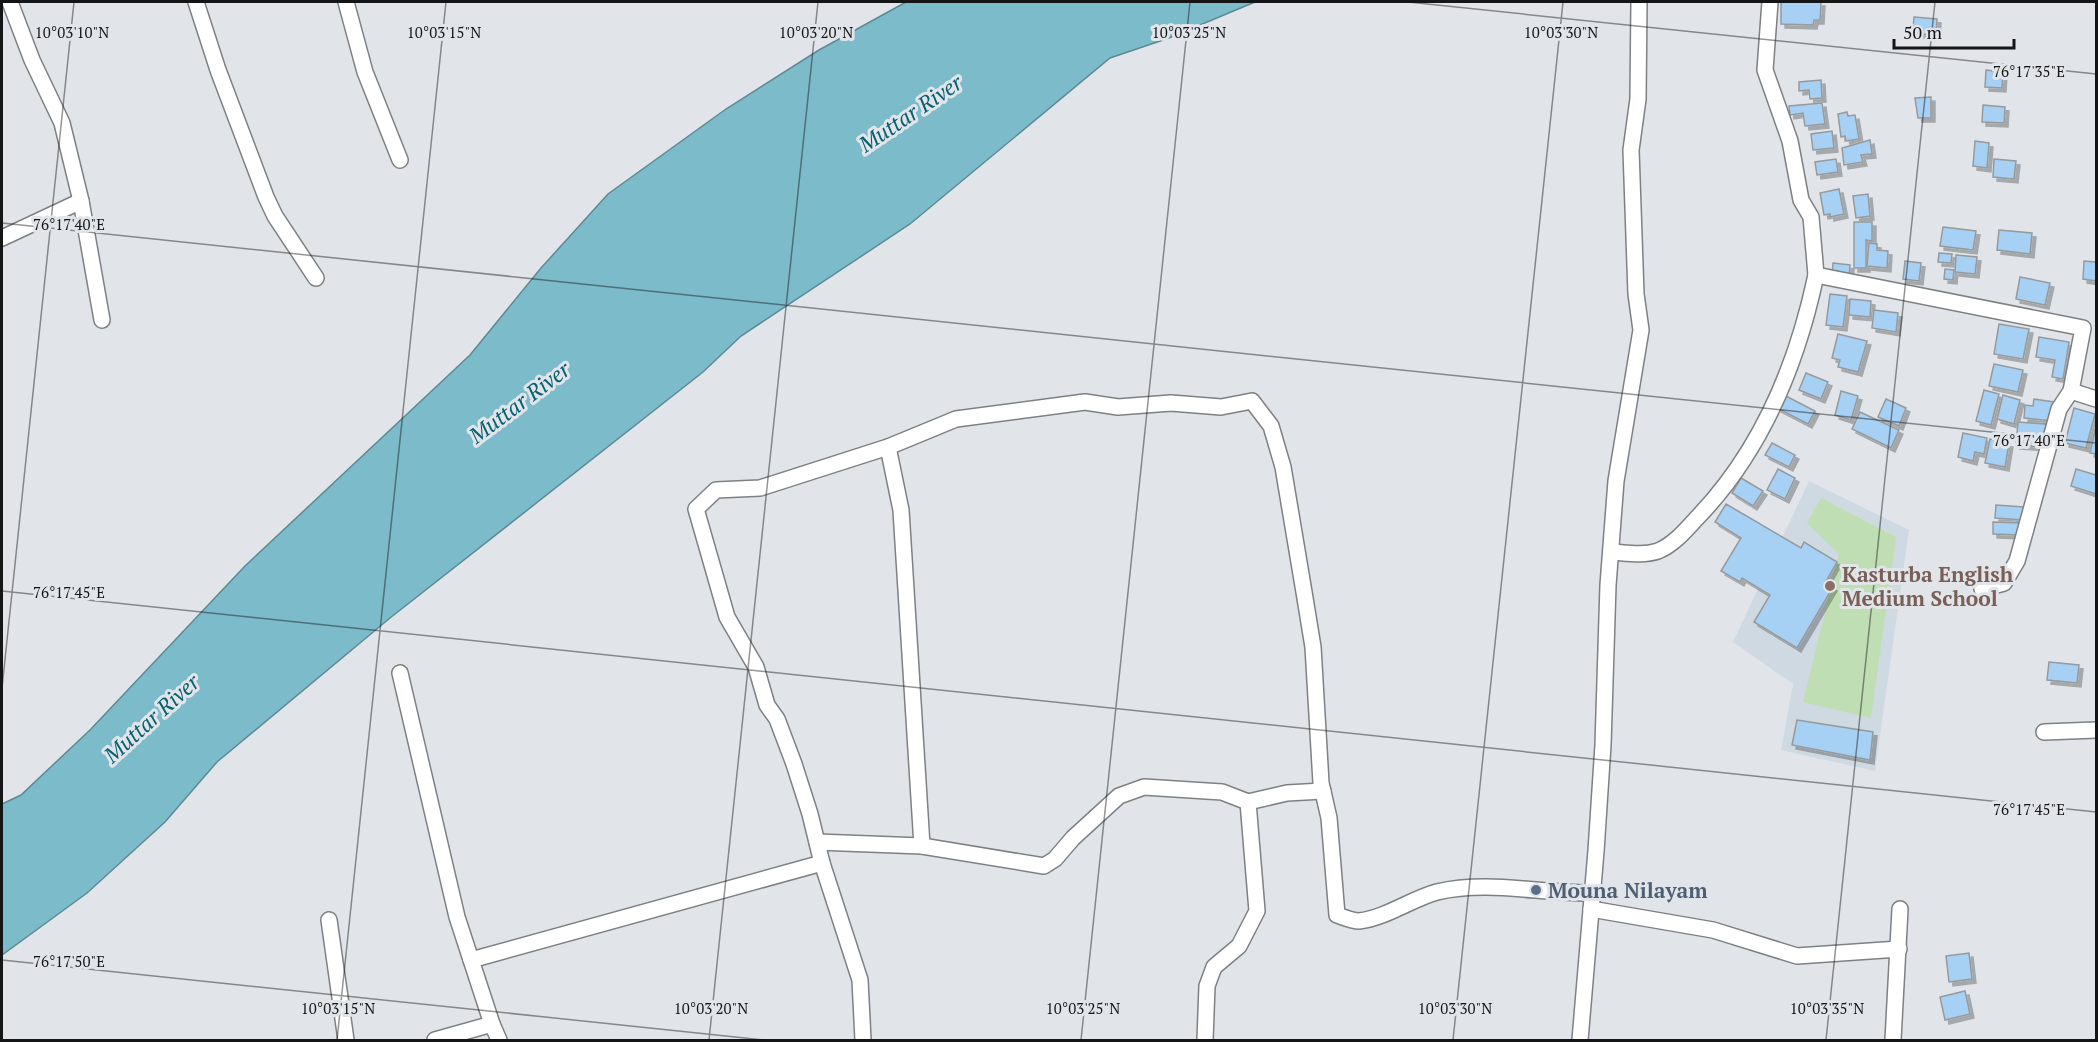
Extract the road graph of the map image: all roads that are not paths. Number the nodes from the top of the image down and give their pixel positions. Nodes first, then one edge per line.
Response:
1 (10, 2) edge
2 (196, 2) edge
3 (346, 2) edge
4 (1639, 2) edge
5 (1770, 2) edge
6 (400, 160) dead end
7 (81, 201) junction
8 (2, 238) edge
9 (1816, 275) junction
10 (316, 278) dead end
11 (102, 320) dead end
12 (2071, 391) junction
13 (2097, 399) edge
14 (888, 447) junction
15 (1612, 552) junction
16 (1982, 589) dead end
17 (400, 673) dead end
18 (2097, 730) edge
19 (2044, 732) dead end
20 (1323, 790) junction
21 (1248, 802) junction
22 (817, 842) junction
23 (922, 846) junction
24 (822, 863) junction
25 (1593, 893) junction
26 (1591, 909) junction
27 (1900, 909) dead end
28 (329, 920) dead end
29 (1899, 949) junction
30 (471, 960) junction
31 (492, 1024) junction
32 (346, 1041) edge
33 (435, 1041) edge
34 (499, 1041) edge
35 (863, 1041) edge
36 (1205, 1041) edge
37 (1580, 1041) edge
38 (1893, 1041) edge

1 - 7 street
2 - 10 street
3 - 6 street
4 - 15 street
5 - 9 street
7 - 8 street
7 - 11 street
9 - 12 street
9 - 15 street
12 - 13 street
12 - 16 street
14 - 20 street
14 - 22 street
14 - 23 street
15 - 25 street
17 - 30 street
18 - 19 street
20 - 21 street
20 - 25 street
21 - 23 street
21 - 36 street
22 - 23 street
22 - 24 street
24 - 30 street
24 - 35 street
25 - 26 street
26 - 29 street
26 - 37 street
27 - 29 street
28 - 32 street
29 - 38 street
30 - 31 street
31 - 33 street
31 - 34 street

